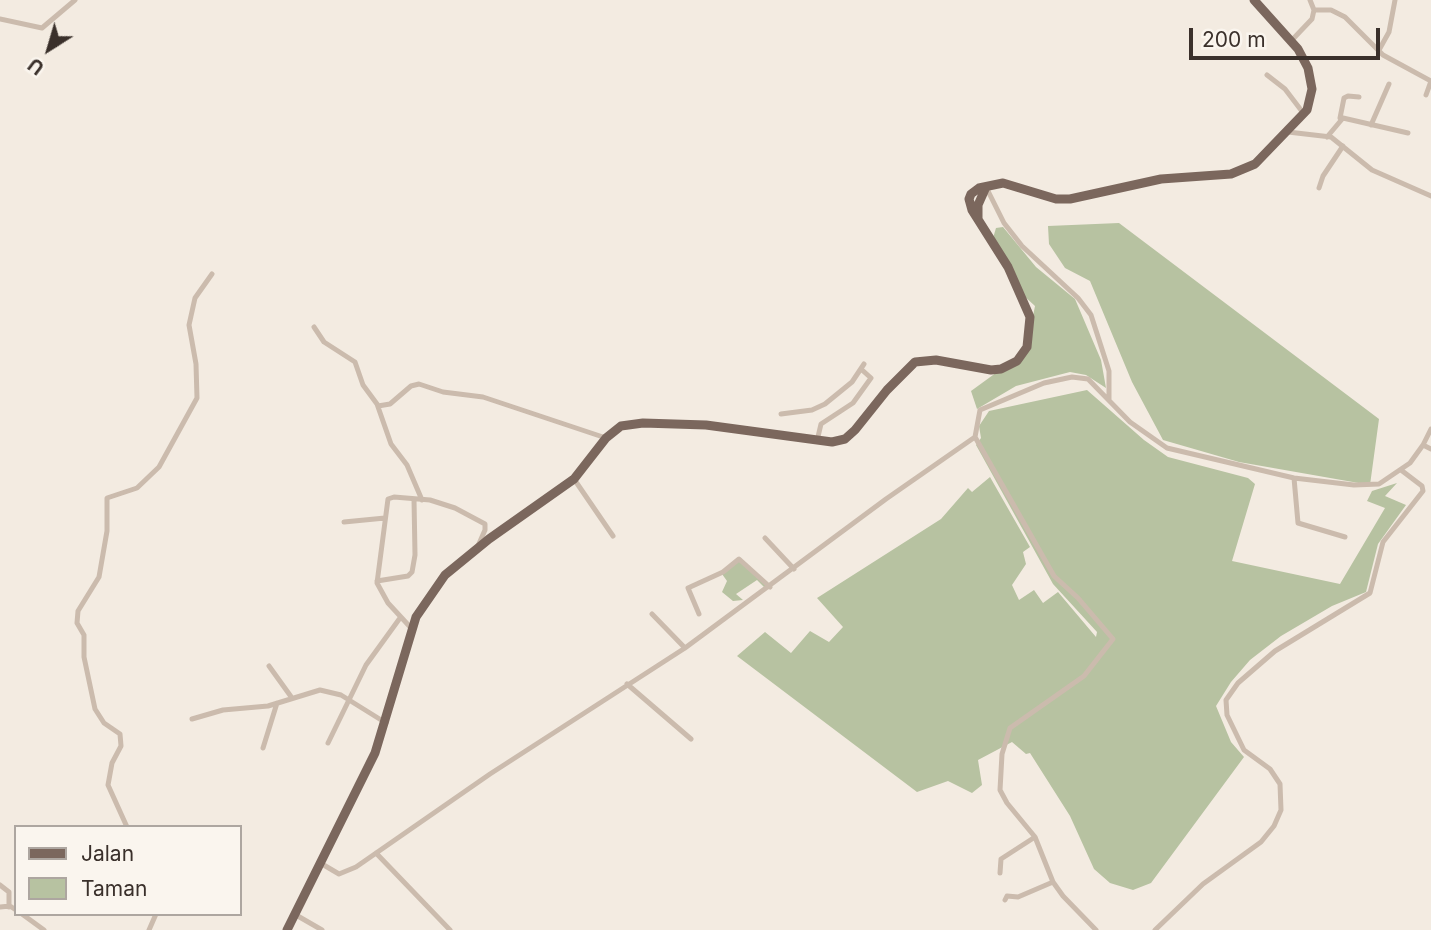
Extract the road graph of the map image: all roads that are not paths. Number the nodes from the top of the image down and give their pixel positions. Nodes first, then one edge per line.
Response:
1 (75, 0) edge
2 (1254, 0) edge
3 (1310, 0) edge
4 (1395, 0) edge
5 (1314, 10) junction
6 (0, 19) edge
7 (1292, 40) junction
8 (1379, 50) junction
9 (1267, 75) dead end
10 (1431, 81) edge
11 (1389, 84) dead end
12 (1426, 95) dead end
13 (1359, 97) dead end
14 (1304, 114) junction
15 (1340, 118) junction
16 (1371, 125) junction
17 (1288, 132) junction
18 (1408, 133) dead end
19 (1327, 137) junction
20 (1343, 146) junction
21 (986, 187) junction
22 (1319, 188) dead end
23 (1431, 196) edge
24 (212, 274) dead end
25 (314, 327) dead end
26 (1109, 399) junction
27 (378, 406) junction
28 (781, 414) dead end
29 (1431, 429) edge
30 (975, 437) junction
31 (606, 438) junction
32 (817, 441) junction
33 (1423, 445) junction
34 (1431, 449) edge
35 (1401, 470) junction
36 (1294, 478) junction
37 (574, 479) junction
38 (414, 499) junction
39 (422, 500) junction
40 (385, 518) junction
41 (344, 522) dead end
42 (613, 536) dead end
43 (1345, 537) dead end
44 (765, 538) dead end
45 (478, 547) junction
46 (794, 569) junction
47 (377, 581) junction
48 (770, 587) junction
49 (652, 614) dead end
50 (699, 614) dead end
51 (400, 618) junction
52 (412, 629) junction
53 (685, 648) junction
54 (269, 666) dead end
55 (627, 684) junction
56 (292, 698) junction
57 (349, 699) junction
58 (277, 704) junction
59 (192, 719) dead end
60 (386, 723) junction
61 (691, 739) dead end
62 (328, 743) dead end
63 (263, 748) dead end
64 (126, 825) edge
65 (1035, 838) junction
66 (376, 853) junction
67 (322, 864) junction
68 (1000, 873) dead end
69 (1053, 882) junction
70 (0, 885) edge
71 (1005, 900) dead end
72 (5, 906) edge
73 (296, 915) junction
74 (25, 916) edge
75 (44, 930) edge
76 (287, 930) edge
77 (322, 930) edge
78 (450, 930) edge
79 (1096, 930) edge
80 (1155, 930) edge

1 - 6 street
2 - 7 main road
3 - 5 street
4 - 8 street
5 - 7 street
5 - 8 street
7 - 14 main road
8 - 10 street
9 - 14 street
10 - 12 street
11 - 16 street
13 - 15 street
14 - 17 main road
15 - 16 street
15 - 19 street
16 - 18 street
17 - 19 street
17 - 21 main road
19 - 20 street
20 - 22 street
20 - 23 street
21 - 26 street
21 - 32 main road
24 - 64 street
25 - 27 street
26 - 30 street
26 - 36 street
27 - 31 street
27 - 39 street
28 - 32 street
29 - 33 street
30 - 46 street
30 - 65 street
31 - 32 main road
31 - 37 main road
33 - 34 street
33 - 35 street
35 - 36 street
35 - 80 street
36 - 43 street
37 - 42 street
37 - 45 main road
38 - 39 street
38 - 40 street
38 - 47 street
39 - 45 street
40 - 41 street
40 - 47 street
44 - 46 street
45 - 52 main road
46 - 48 street
47 - 51 street
48 - 50 street
48 - 53 street
49 - 53 street
51 - 52 street
51 - 57 street
52 - 60 main road
53 - 55 street
54 - 56 street
55 - 61 street
55 - 66 street
56 - 57 street
56 - 58 street
57 - 60 street
57 - 62 street
58 - 59 street
58 - 63 street
60 - 67 main road
65 - 68 street
65 - 69 street
66 - 67 street
66 - 78 street
67 - 73 main road
69 - 71 street
69 - 79 street
70 - 72 street
73 - 76 main road
73 - 77 street
74 - 75 street

